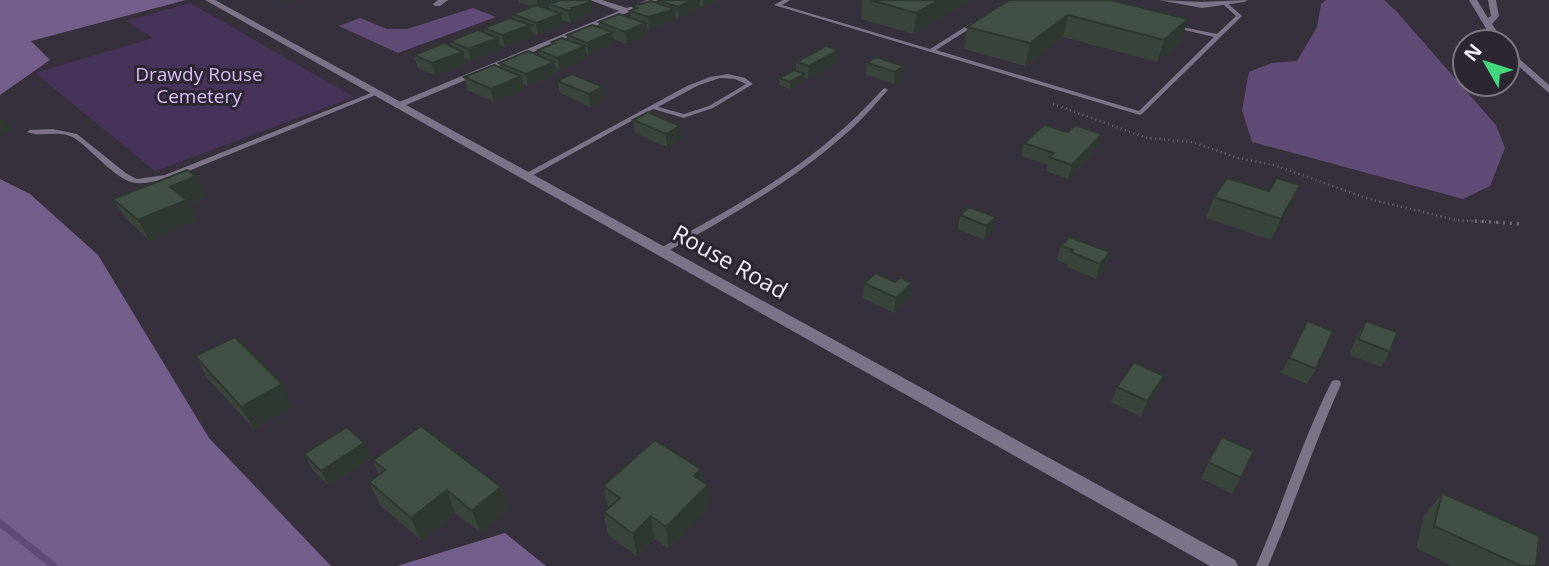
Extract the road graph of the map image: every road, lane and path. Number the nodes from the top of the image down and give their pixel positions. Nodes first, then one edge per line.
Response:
1 (209, 0) edge
2 (594, 0) edge
3 (654, 0) edge
4 (787, 0) edge
5 (1163, 0) edge
6 (1244, 0) edge
7 (1473, 0) edge
8 (1492, 0) edge
9 (1226, 4) junction
10 (627, 11) junction
11 (985, 17) edge
12 (1489, 22) junction
13 (1166, 24) edge
14 (1492, 28) edge
15 (1218, 36) junction
16 (931, 51) junction
17 (1521, 64) edge
18 (885, 90) dead end
19 (1549, 90) edge
20 (376, 93) junction
21 (1053, 104) dead end
22 (397, 105) junction
23 (652, 107) junction
24 (30, 132) dead end
25 (525, 176) junction
26 (1521, 225) dead end
27 (660, 251) junction
28 (1336, 384) dead end
29 (1228, 566) edge
30 (1262, 566) edge

1 - 20 street, Rouse Road
2 - 10 street
3 - 10 street
4 - 16 lane
5 - 9 street
6 - 9 street
7 - 12 street
8 - 12 street
9 - 15 lane
10 - 22 street
11 - 16 lane
12 - 14 street
13 - 15 lane
15 - 16 lane
17 - 19 street
18 - 27 lane
20 - 22 street, Rouse Road
20 - 24 lane
21 - 26 path
22 - 25 street, Rouse Road
23 - 23 lane
23 - 25 lane
25 - 27 street, Rouse Road
27 - 29 street, Rouse Road
28 - 30 lane

